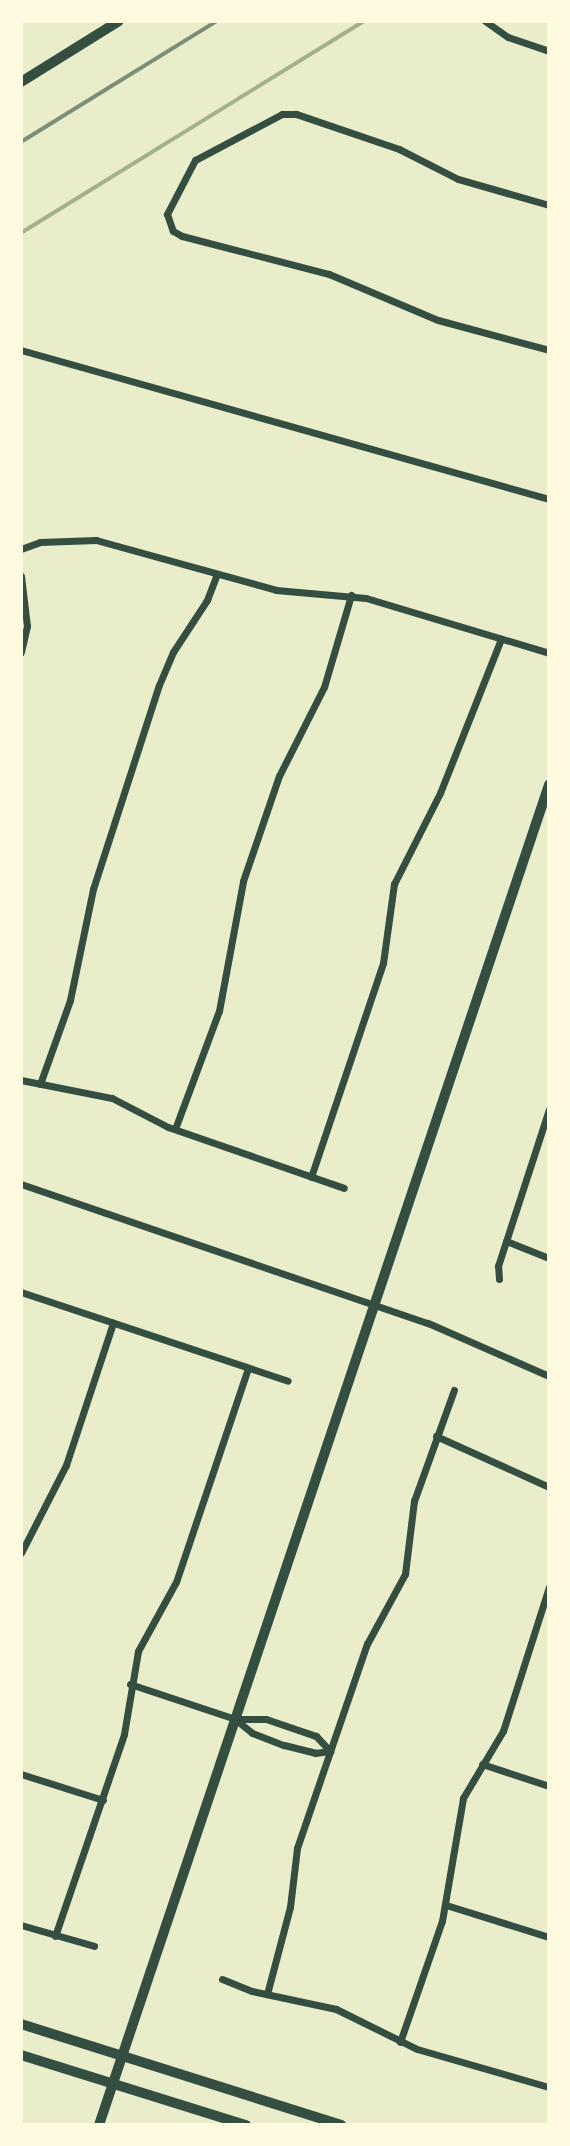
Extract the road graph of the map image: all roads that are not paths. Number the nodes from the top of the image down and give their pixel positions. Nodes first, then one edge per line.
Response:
1 (119, 21) edge
2 (485, 21) edge
3 (549, 51) edge
4 (21, 82) edge
5 (549, 205) edge
6 (21, 350) edge
7 (549, 350) edge
8 (549, 499) edge
9 (21, 548) edge
10 (217, 574) junction
11 (21, 576) edge
12 (351, 595) junction
13 (501, 639) junction
14 (22, 650) edge
15 (549, 653) edge
16 (549, 785) edge
17 (21, 1080) edge
18 (40, 1084) junction
19 (549, 1110) edge
20 (175, 1129) junction
21 (311, 1177) junction
22 (21, 1184) edge
23 (344, 1188) dead end
24 (506, 1241) junction
25 (549, 1258) edge
26 (499, 1279) dead end
27 (21, 1292) edge
28 (375, 1303) junction
29 (113, 1323) junction
30 (248, 1368) junction
31 (549, 1376) edge
32 (288, 1381) dead end
33 (454, 1390) dead end
34 (436, 1436) junction
35 (549, 1486) edge
36 (21, 1553) edge
37 (549, 1587) edge
38 (130, 1684) junction
39 (235, 1719) junction
40 (330, 1751) junction
41 (482, 1764) junction
42 (21, 1774) edge
43 (549, 1786) edge
44 (103, 1800) junction
45 (446, 1905) junction
46 (21, 1925) edge
47 (55, 1936) junction
48 (549, 1937) edge
49 (94, 1946) dead end
50 (222, 1979) dead end
51 (267, 1994) junction
52 (21, 2024) edge
53 (400, 2042) junction
54 (21, 2055) edge
55 (122, 2055) junction
56 (113, 2083) junction
57 (549, 2087) edge
58 (99, 2125) edge
59 (246, 2125) edge
60 (341, 2125) edge

1 - 4 street
2 - 3 street
5 - 7 street
6 - 8 street
9 - 10 street
10 - 12 street
10 - 18 street
11 - 14 street
12 - 13 street
12 - 20 street
13 - 15 street
13 - 21 street
16 - 28 street
17 - 18 street
18 - 20 street
19 - 24 street
20 - 21 street
21 - 23 street
22 - 28 street
24 - 25 street
24 - 26 street
27 - 29 street
28 - 31 street
28 - 39 street
29 - 30 street
29 - 36 street
30 - 32 street
30 - 38 street
33 - 34 street
34 - 35 street
34 - 40 street
37 - 41 street
38 - 39 street
38 - 44 street
39 - 40 street
39 - 40 street
39 - 55 street
40 - 51 street
41 - 43 street
41 - 45 street
42 - 44 street
44 - 47 street
45 - 48 street
45 - 53 street
46 - 47 street
47 - 49 street
50 - 51 street
51 - 53 street
52 - 55 main road
53 - 57 street
54 - 56 main road
55 - 56 street
55 - 60 main road
56 - 58 street
56 - 59 main road

